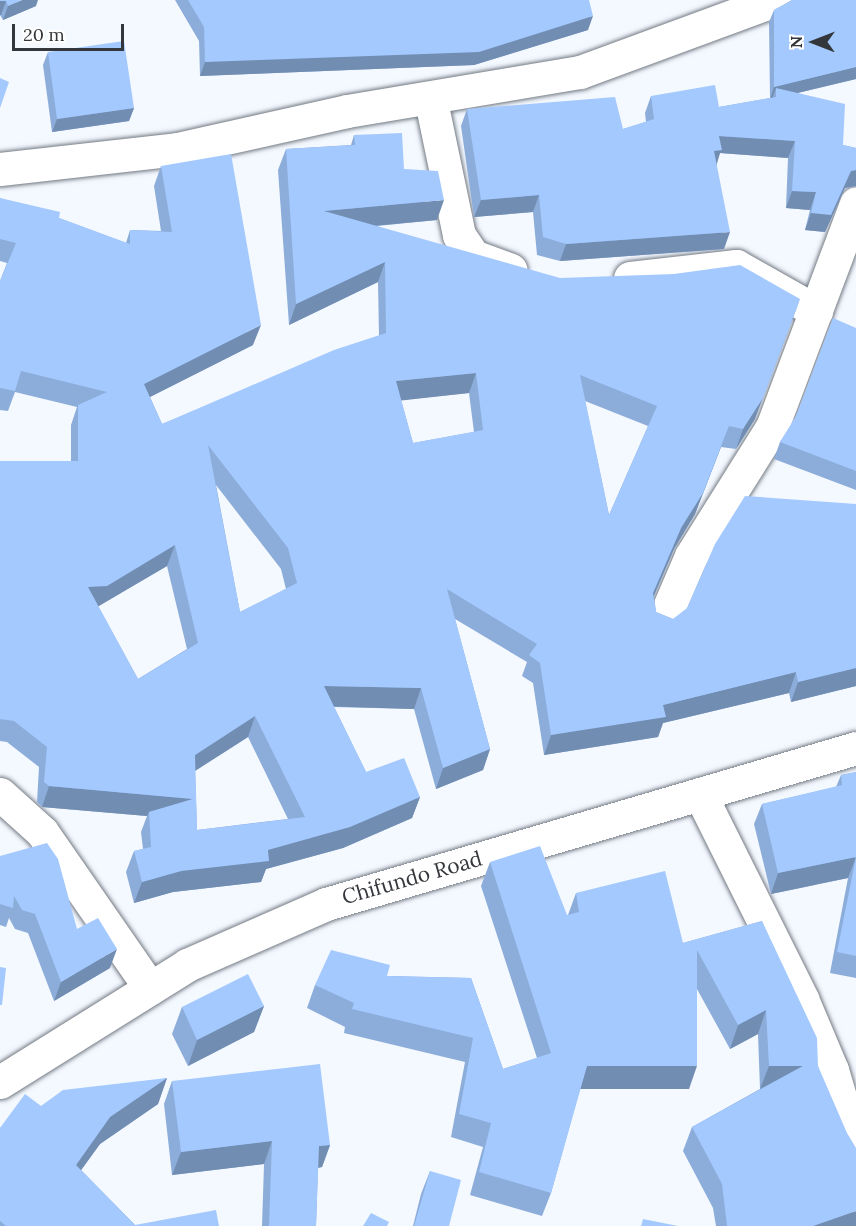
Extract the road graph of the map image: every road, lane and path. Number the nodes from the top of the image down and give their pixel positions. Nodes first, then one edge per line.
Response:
1 (776, 0) edge
2 (431, 101) junction
3 (0, 169) edge
4 (856, 203) edge
5 (547, 278) edge
6 (594, 279) edge
7 (816, 311) junction
8 (663, 621) edge
9 (856, 748) edge
10 (0, 794) edge
11 (700, 794) junction
12 (150, 988) junction
13 (0, 1082) edge
14 (856, 1151) edge

1 - 2 street
2 - 3 street
2 - 5 street
4 - 7 street
6 - 7 street
7 - 8 street
9 - 11 street, Chifundo Road
10 - 12 street
11 - 12 street, Chifundo Road
11 - 14 street
12 - 13 street, Chifundo Road

